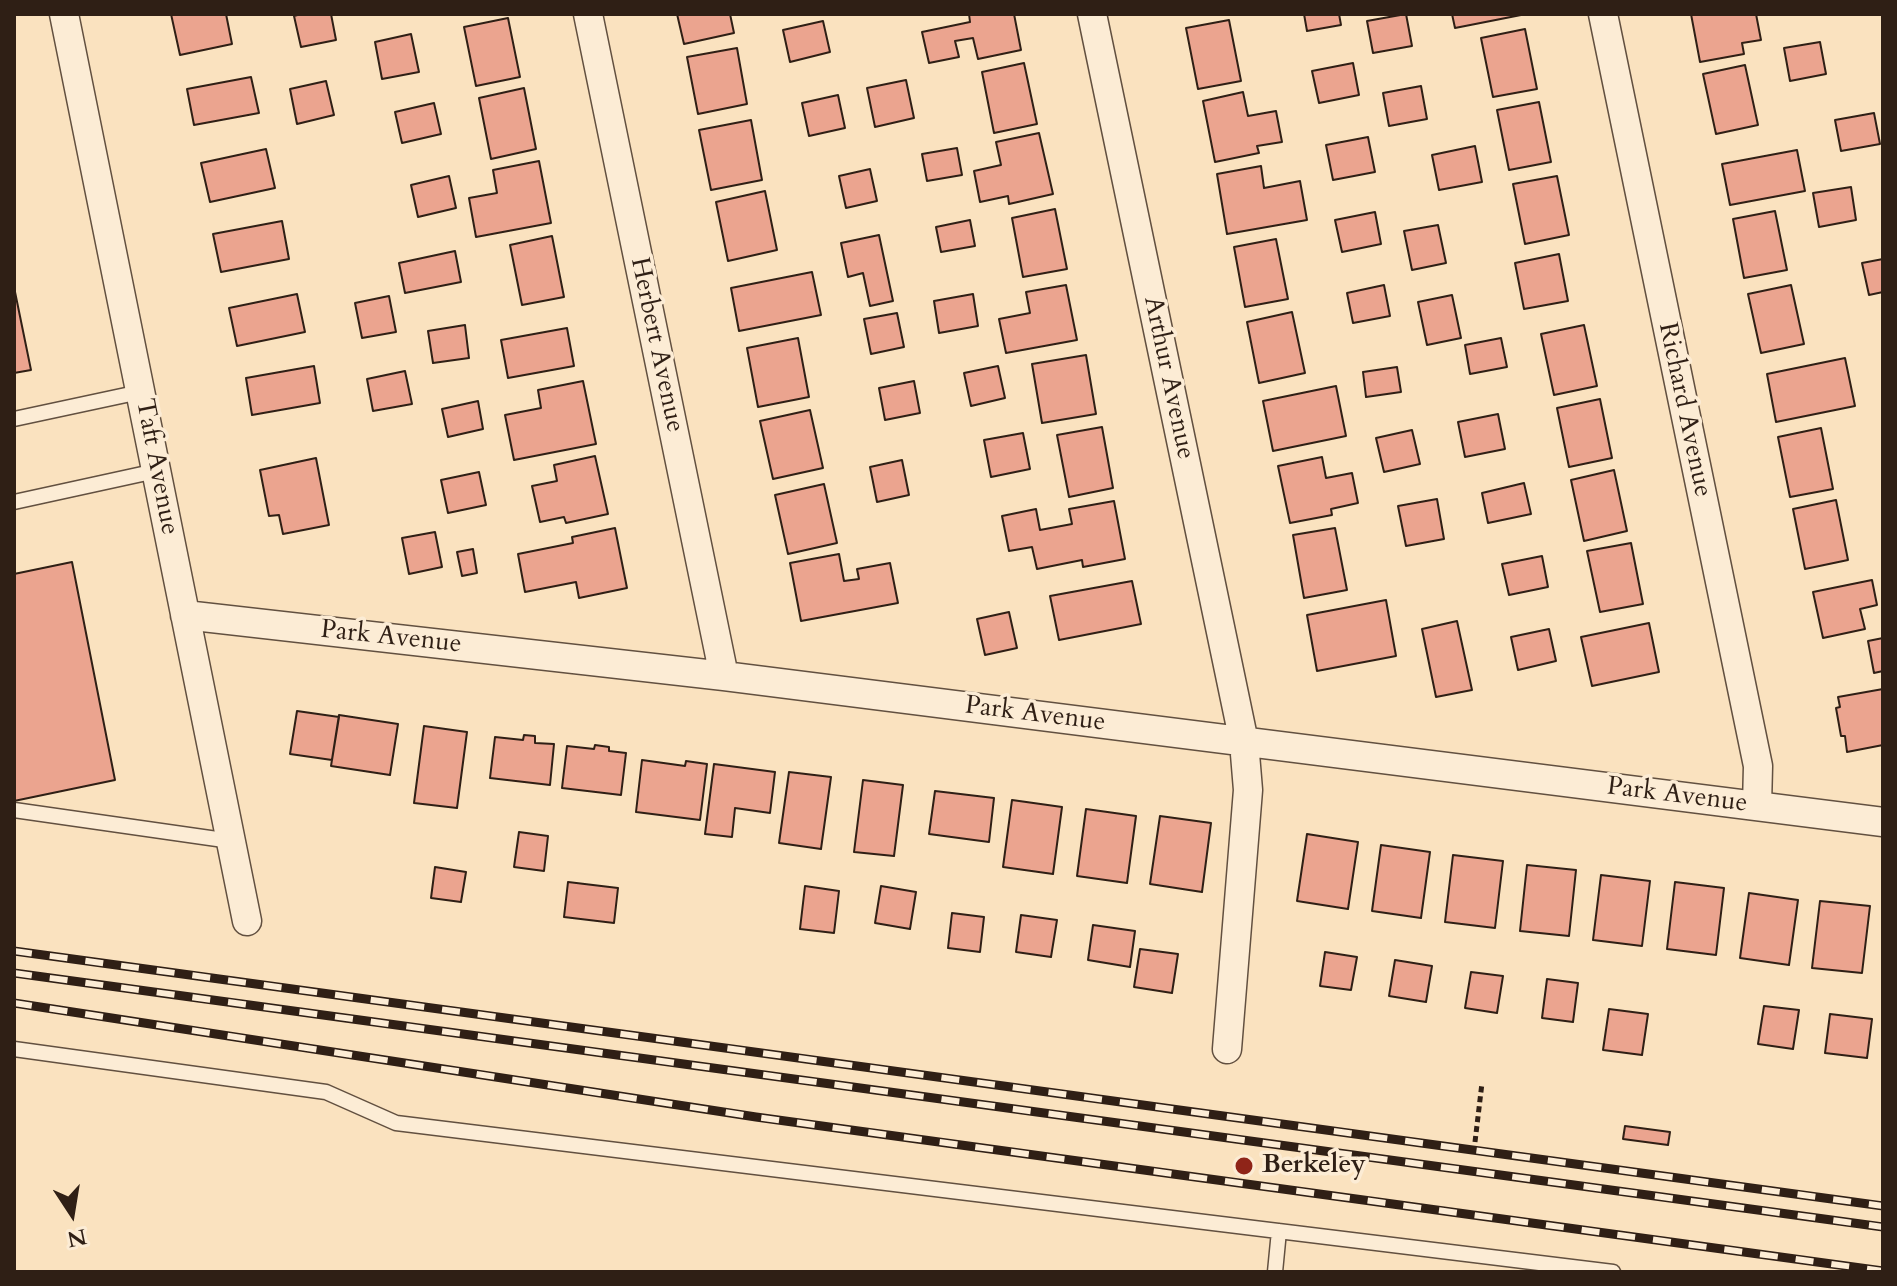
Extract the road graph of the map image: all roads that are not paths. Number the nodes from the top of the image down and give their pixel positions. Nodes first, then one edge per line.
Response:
1 (64, 14) edge
2 (588, 14) edge
3 (1092, 14) edge
4 (1603, 14) edge
5 (140, 392) junction
6 (14, 419) edge
7 (156, 471) junction
8 (14, 502) edge
9 (185, 615) junction
10 (724, 676) junction
11 (1244, 742) junction
12 (1757, 806) junction
13 (14, 810) edge
14 (1883, 822) edge
15 (231, 841) junction
16 (247, 921) dead end
17 (14, 1049) edge
18 (1227, 1049) dead end
19 (1279, 1231) junction
20 (1275, 1272) edge
21 (1613, 1272) edge

1 - 5 street, Taft Avenue
2 - 10 street, Herbert Avenue
3 - 11 street, Arthur Avenue
4 - 12 street, Richard Avenue
5 - 6 lane
5 - 7 street, Taft Avenue
7 - 8 lane
7 - 9 street, Taft Avenue
9 - 10 street, Park Avenue
9 - 15 street, Taft Avenue
10 - 11 street, Park Avenue
11 - 12 street, Park Avenue
11 - 18 street, Arthur Avenue
12 - 14 street, Park Avenue
13 - 15 lane
15 - 16 street, Taft Avenue
17 - 19 lane
19 - 20 lane
19 - 21 lane

